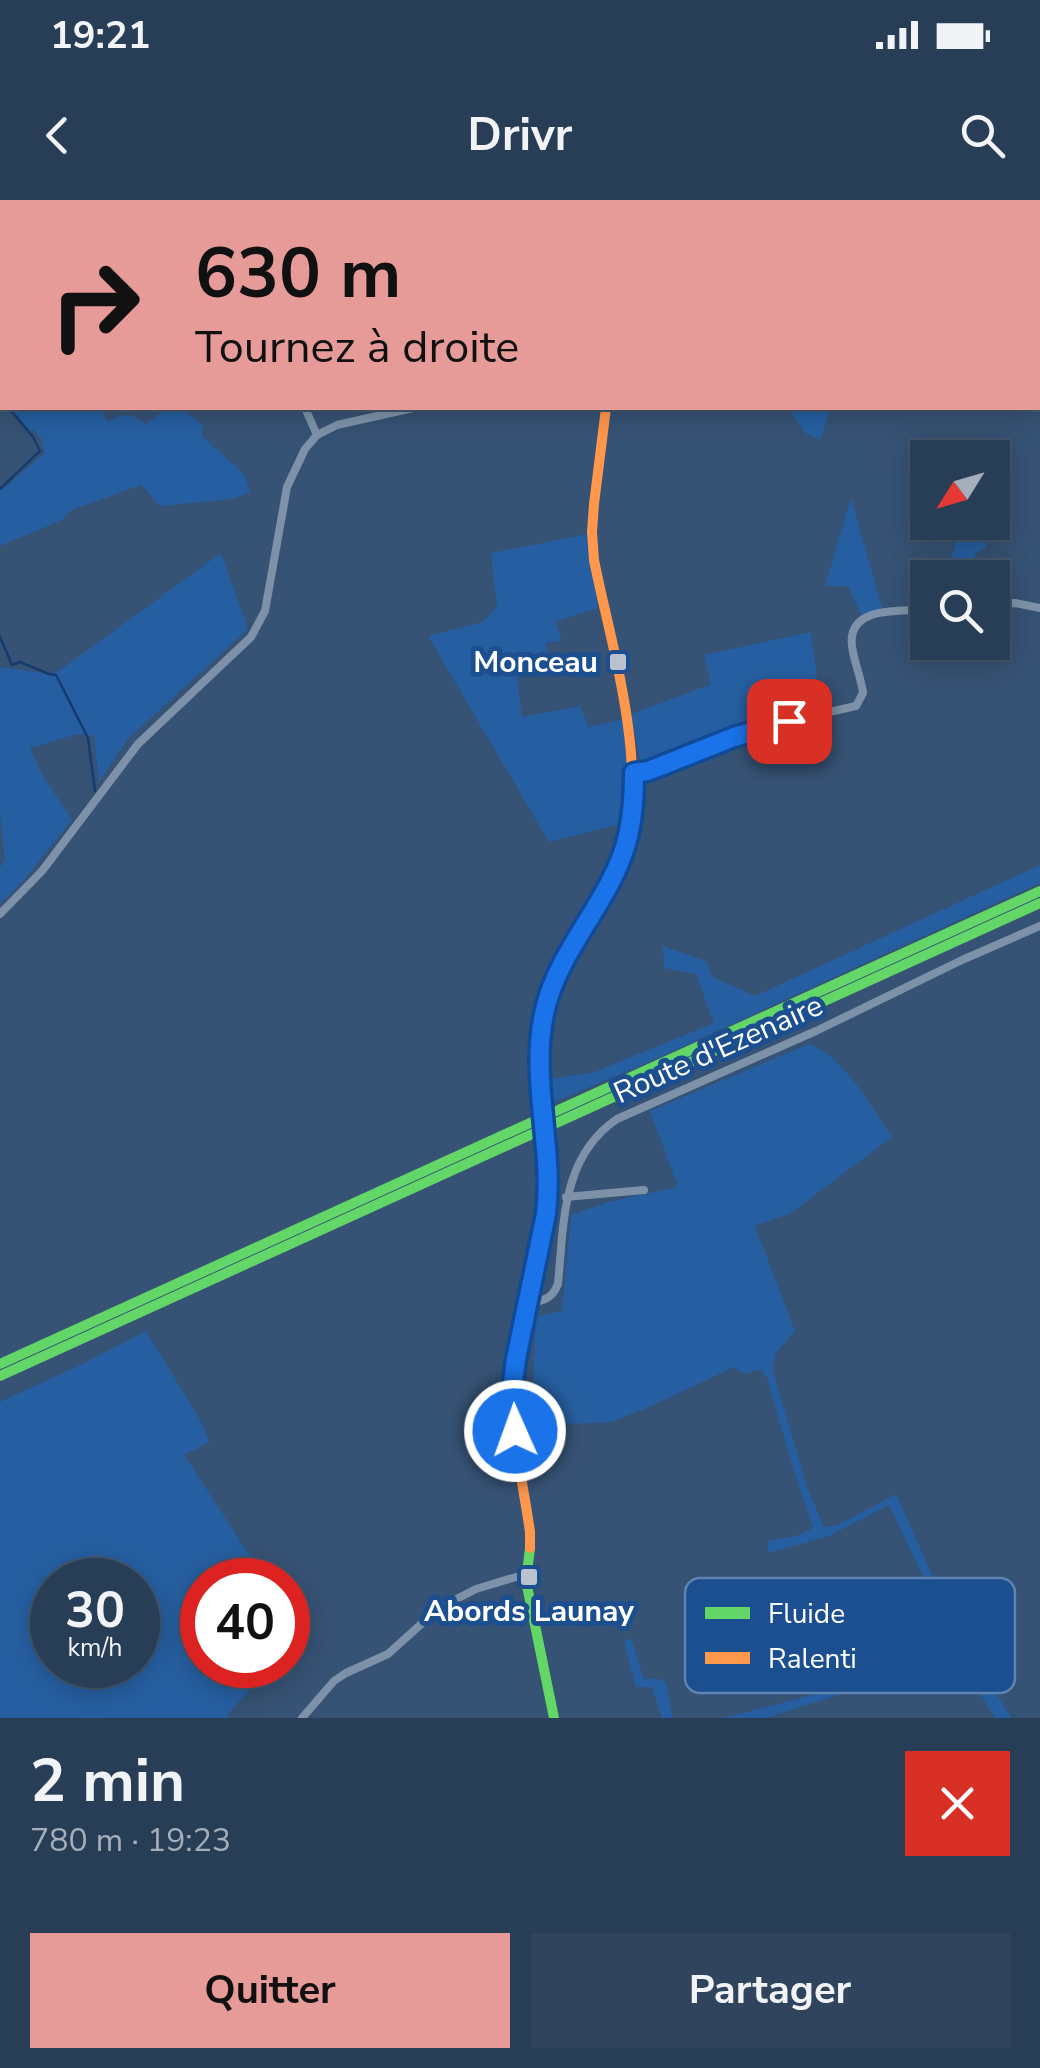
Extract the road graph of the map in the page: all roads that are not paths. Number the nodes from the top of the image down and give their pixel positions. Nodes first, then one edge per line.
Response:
1 (306, 410) edge
2 (403, 410) edge
3 (606, 410) edge
4 (317, 435) junction
5 (1010, 603) edge
6 (1040, 608) edge
7 (910, 611) edge
8 (634, 773) junction
9 (1040, 891) edge
10 (1040, 903) edge
11 (0, 914) edge
12 (1040, 926) edge
13 (644, 1190) dead end
14 (566, 1197) junction
15 (527, 1303) junction
16 (0, 1364) edge
17 (0, 1376) edge
18 (526, 1574) junction
19 (302, 1718) edge
20 (554, 1718) edge

1 - 4 street
2 - 4 street
3 - 8 main road
4 - 11 street
5 - 6 street
7 - 8 street
8 - 15 main road, bridge
9 - 16 main road
10 - 17 main road
12 - 14 street, Route d'Ezenaire
13 - 14 street
14 - 15 street, Route d'Ezenaire
15 - 18 main road
18 - 19 street
18 - 20 main road

